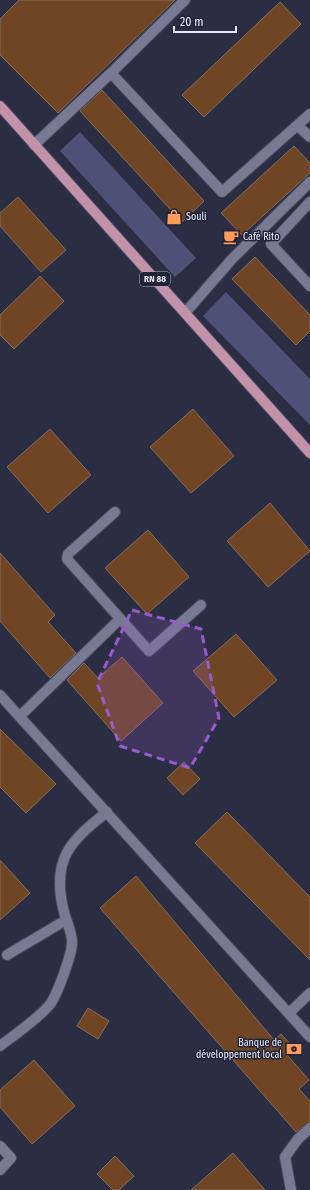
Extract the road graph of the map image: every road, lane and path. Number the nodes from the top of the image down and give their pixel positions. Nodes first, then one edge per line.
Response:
1 (185, 0) edge
2 (111, 73) junction
3 (0, 106) edge
4 (310, 114) edge
5 (298, 126) junction
6 (310, 137) edge
7 (34, 144) junction
8 (310, 182) edge
9 (310, 202) edge
10 (310, 286) edge
11 (185, 313) junction
12 (310, 453) edge
13 (115, 512) dead end
14 (201, 605) dead end
15 (120, 619) junction
16 (0, 695) edge
17 (20, 716) junction
18 (107, 812) junction
19 (66, 920) junction
20 (7, 955) dead end
21 (310, 994) edge
22 (288, 1013) junction
23 (310, 1037) edge
24 (0, 1046) edge
25 (310, 1128) edge
26 (0, 1146) edge
27 (0, 1170) edge
28 (291, 1190) edge

1 - 2 street
2 - 5 street
2 - 7 street
3 - 7 main road, RN 88
4 - 5 street
5 - 6 street
7 - 11 main road, RN 88
8 - 11 street
9 - 10 street
11 - 12 main road, RN 88
13 - 15 street
14 - 15 street
15 - 17 street
16 - 17 street
17 - 18 street
18 - 19 street
18 - 22 street
19 - 20 street
19 - 24 street
21 - 22 street
22 - 23 street
25 - 28 street
26 - 27 street

